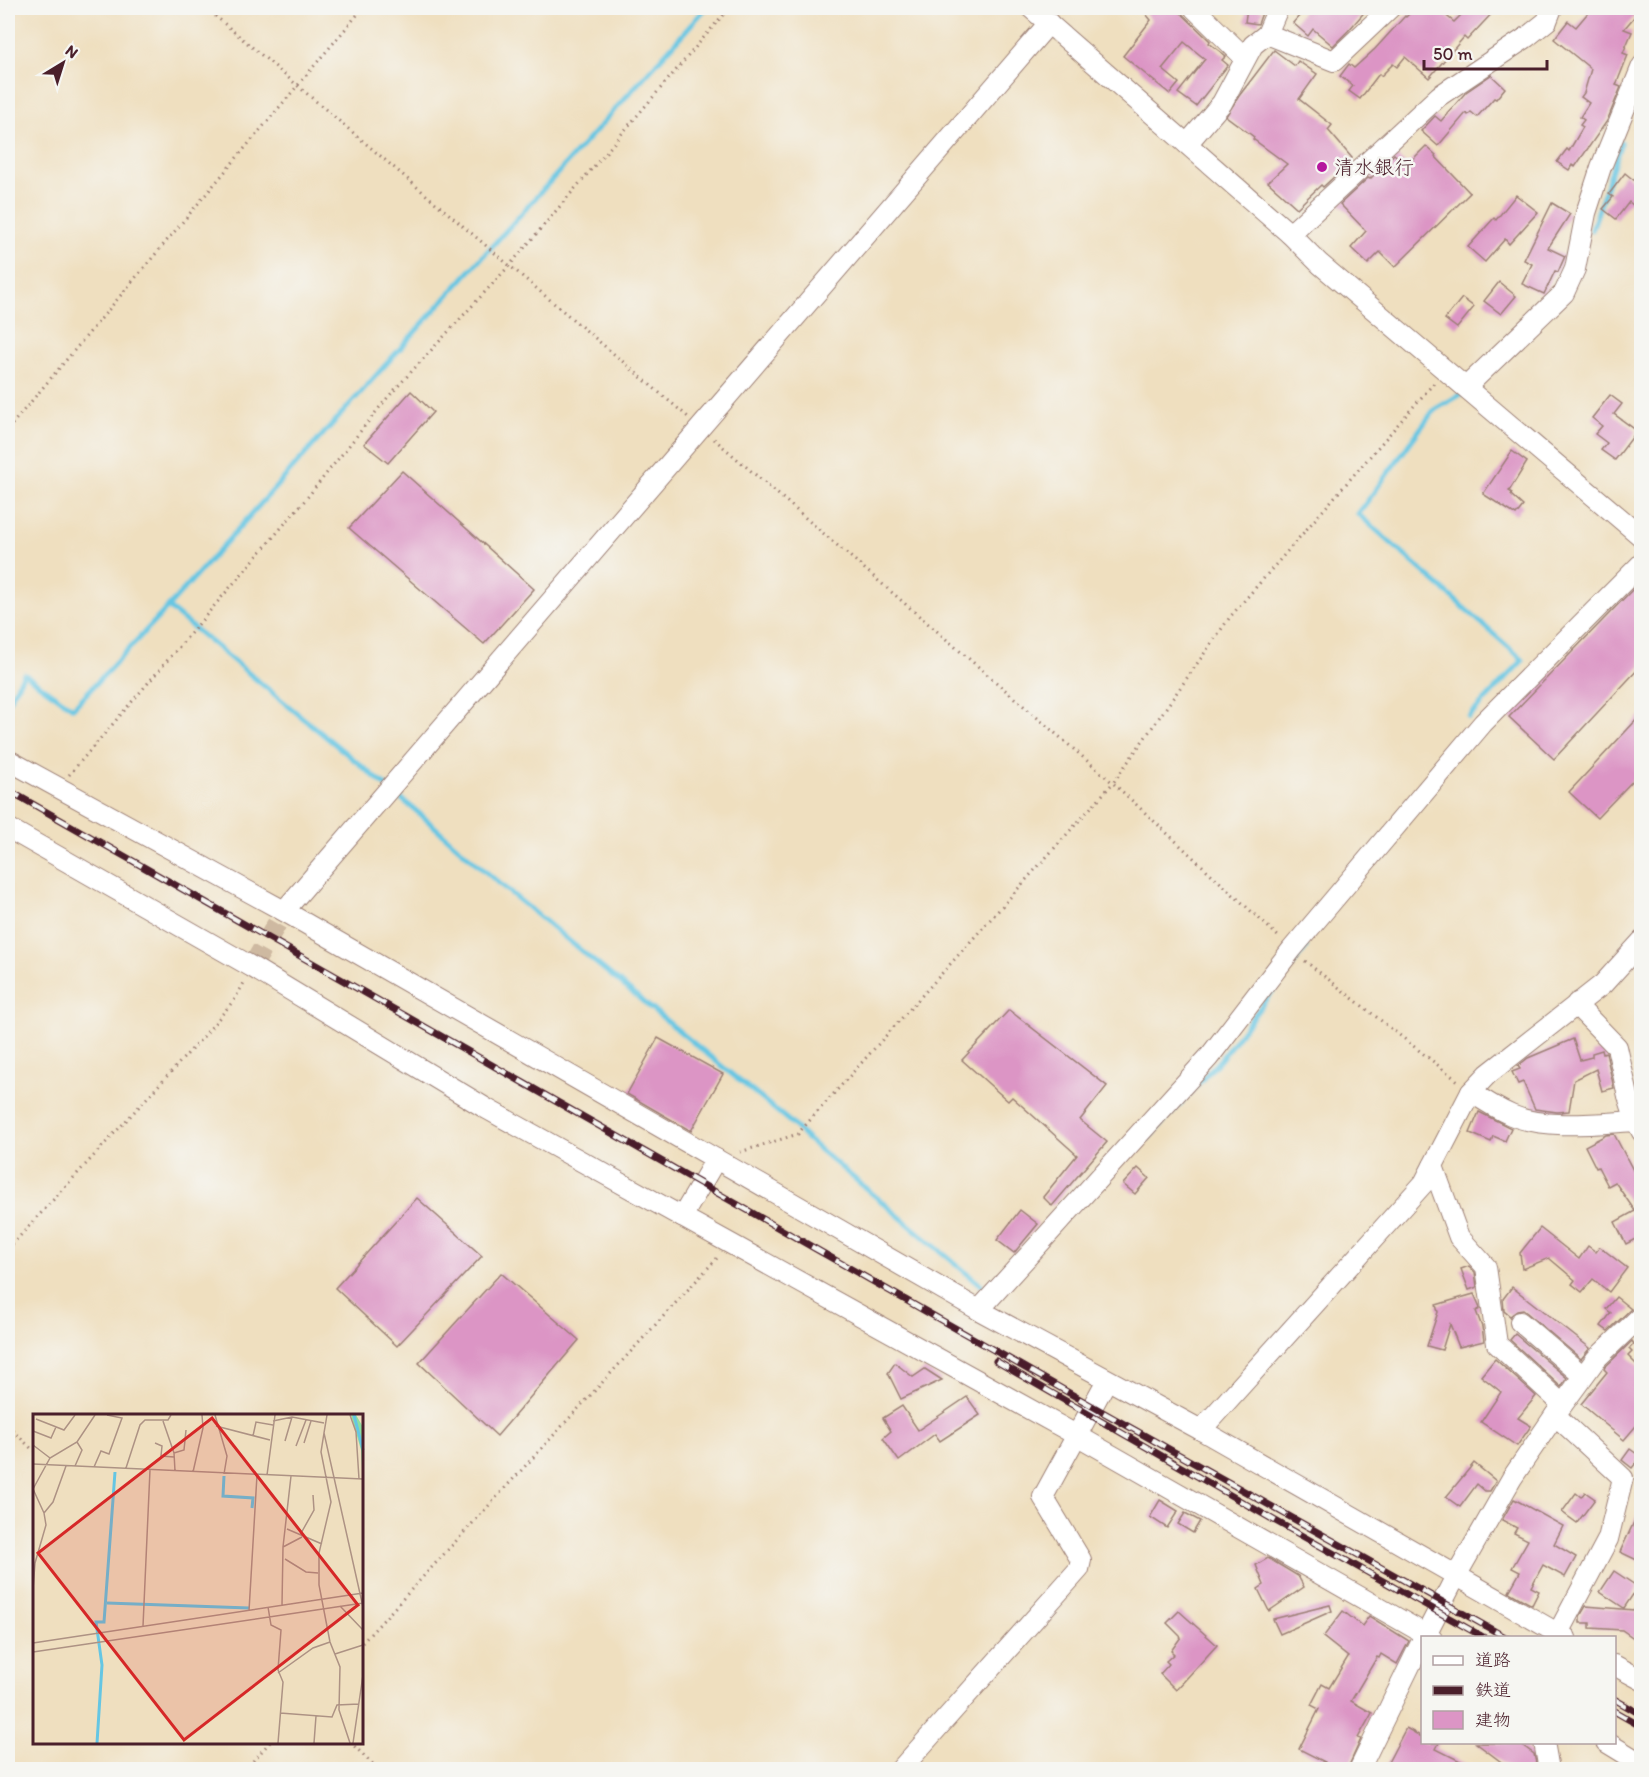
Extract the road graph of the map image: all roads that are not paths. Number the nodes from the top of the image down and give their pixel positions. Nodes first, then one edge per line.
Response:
1 (1031, 8) edge
2 (1194, 8) edge
3 (1278, 8) edge
4 (1390, 8) edge
5 (1552, 8) edge
6 (1049, 23) junction
7 (1267, 34) junction
8 (1245, 58) junction
9 (1641, 68) edge
10 (1187, 144) junction
11 (1290, 234) junction
12 (1466, 387) junction
13 (1641, 537) edge
14 (1641, 563) edge
15 (8, 760) edge
16 (8, 828) edge
17 (284, 912) junction
18 (1641, 941) edge
19 (1577, 1003) junction
20 (1471, 1092) junction
21 (1635, 1093) edge
22 (1639, 1126) edge
23 (716, 1159) junction
24 (1433, 1166) junction
25 (682, 1217) junction
26 (980, 1310) junction
27 (1641, 1315) edge
28 (1520, 1322) dead end
29 (1583, 1376) junction
30 (1107, 1380) junction
31 (1558, 1410) junction
32 (1201, 1430) junction
33 (1078, 1436) junction
34 (1456, 1576) junction
35 (1562, 1635) edge
36 (1424, 1636) edge
37 (1426, 1636) edge
38 (1421, 1647) edge
39 (1616, 1666) edge
40 (1641, 1680) edge
41 (1544, 1744) edge
42 (1608, 1744) edge
43 (1641, 1764) edge
44 (900, 1770) edge
45 (1359, 1770) edge
46 (1549, 1770) edge

1 - 6 street
2 - 8 street
3 - 7 street
4 - 7 street
5 - 11 street
6 - 10 street
6 - 17 street
7 - 8 street
8 - 10 street
9 - 12 street
10 - 11 street
11 - 12 street
12 - 13 street
14 - 26 street
15 - 17 street
16 - 25 street
17 - 23 street
18 - 19 street
19 - 20 street
19 - 21 street
20 - 22 street
20 - 24 street
21 - 22 street
23 - 25 street
23 - 26 street
24 - 31 street
24 - 32 street
25 - 33 street
26 - 30 street
27 - 29 street
28 - 29 street
29 - 31 street
30 - 32 street
30 - 33 street
31 - 34 street
31 - 35 street
32 - 34 street
33 - 36 street
33 - 44 street
34 - 35 street
34 - 37 street
38 - 45 street
39 - 40 street
41 - 46 street
42 - 43 street

